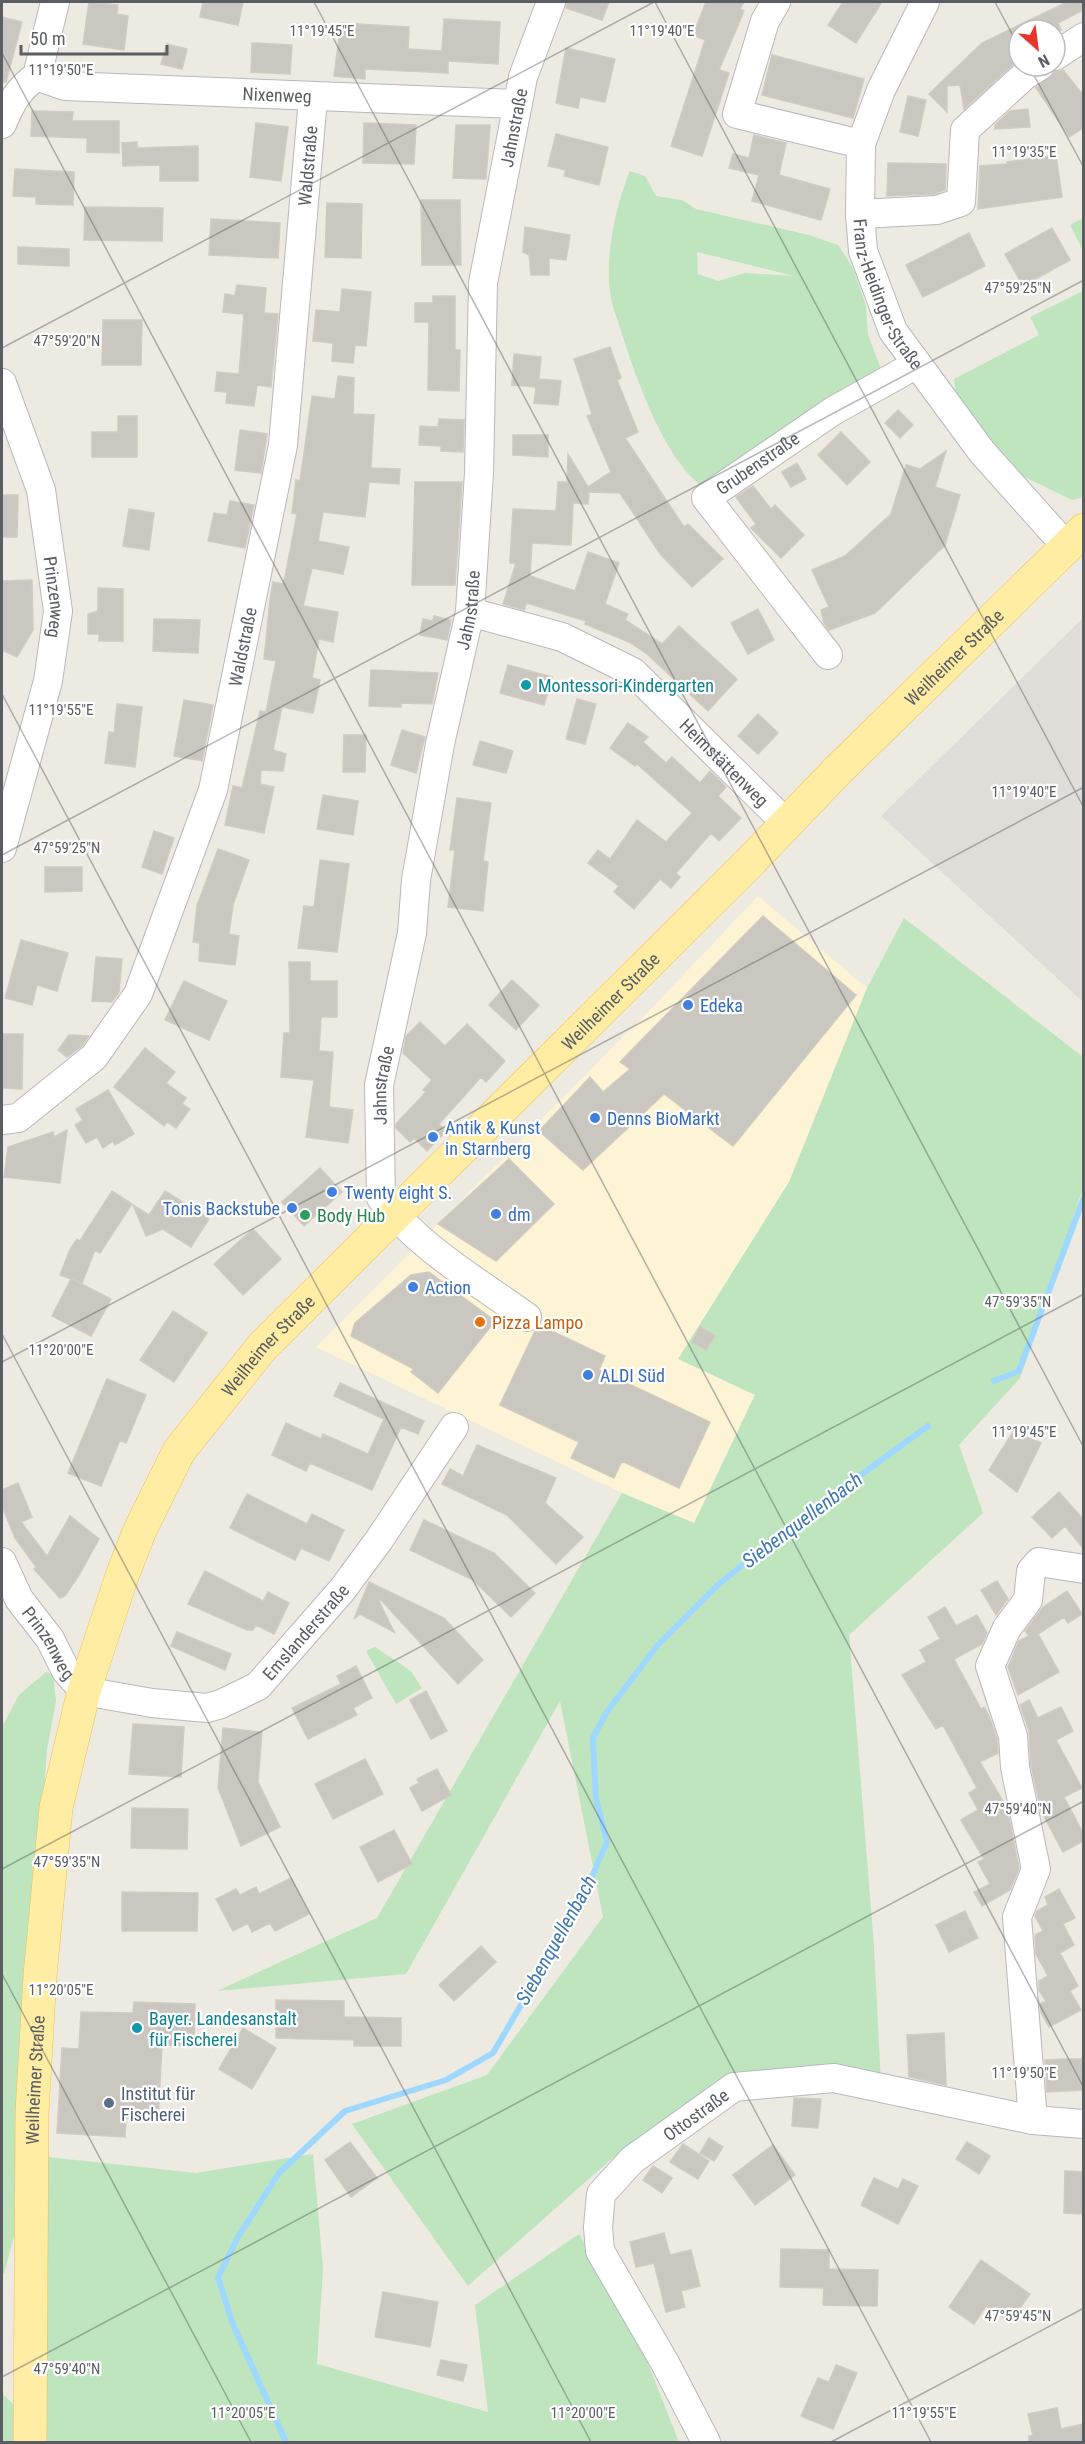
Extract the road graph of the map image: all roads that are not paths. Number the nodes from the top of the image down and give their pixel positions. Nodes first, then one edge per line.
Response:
1 (55, 2) edge
2 (551, 2) edge
3 (776, 2) edge
4 (925, 2) edge
5 (1083, 38) edge
6 (1067, 48) edge
7 (37, 76) junction
8 (1022, 78) edge
9 (313, 98) junction
10 (518, 104) junction
11 (2, 124) edge
12 (861, 144) junction
13 (860, 214) junction
14 (917, 364) junction
15 (2, 382) edge
16 (1075, 538) edge
17 (470, 612) junction
18 (828, 655) dead end
19 (787, 824) junction
20 (2, 848) edge
21 (2, 1120) edge
22 (394, 1213) junction
23 (527, 1317) dead end
24 (454, 1427) dead end
25 (2, 1562) edge
26 (1083, 1569) edge
27 (84, 1691) junction
28 (1033, 2120) junction
29 (1083, 2124) edge
30 (30, 2442) edge
31 (706, 2442) edge

1 - 7 street
2 - 10 street, Jahnstraße
3 - 12 street
4 - 12 street, Franz-Heidinger-Straße
5 - 6 street
7 - 9 street, Nixenweg
7 - 11 street
8 - 13 street
9 - 10 street, Nixenweg
9 - 21 street, Waldstraße
10 - 17 street, Jahnstraße
12 - 13 street, Franz-Heidinger-Straße
13 - 14 street, Franz-Heidinger-Straße
14 - 16 street, Franz-Heidinger-Straße
14 - 18 street, Grubenstraße
15 - 20 street, Prinzenweg
16 - 19 main road, Weilheimer Straße
17 - 19 street, Heimstättenweg
17 - 22 street, Jahnstraße
19 - 22 main road, Weilheimer Straße
22 - 23 street
22 - 27 main road, Weilheimer Straße
24 - 27 street, Emslanderstraße
25 - 27 street, Prinzenweg
26 - 28 street
27 - 30 main road, Weilheimer Straße
28 - 29 street, Ottostraße
28 - 31 street, Ottostraße

